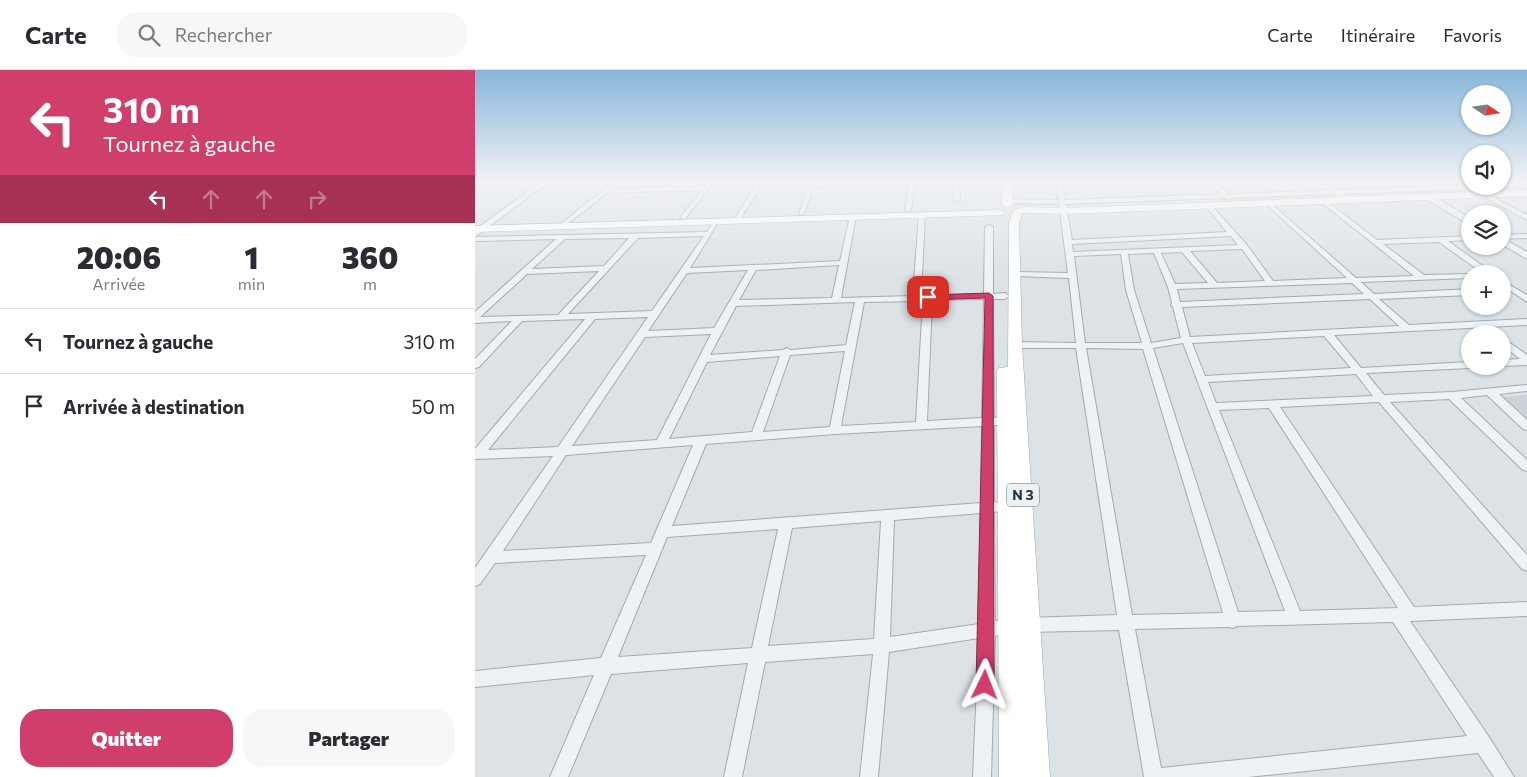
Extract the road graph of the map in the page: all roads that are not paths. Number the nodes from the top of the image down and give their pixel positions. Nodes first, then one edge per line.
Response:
1 (501, 213) edge
2 (581, 213) edge
3 (687, 213) edge
4 (741, 213) edge
5 (828, 213) edge
6 (943, 213) edge
7 (1005, 213) edge
8 (1007, 213) edge
9 (1065, 213) edge
10 (1214, 213) edge
11 (1279, 213) edge
12 (1338, 213) edge
13 (801, 214) joint
14 (922, 214) junction
15 (853, 216) junction
16 (683, 218) junction
17 (738, 218) junction
18 (715, 221) junction
19 (479, 228) edge
20 (564, 228) junction
21 (709, 234) junction
22 (1233, 234) junction
23 (636, 235) junction
24 (1527, 236) edge
25 (1511, 237) edge
26 (1461, 238) edge
27 (475, 239) edge
28 (1440, 239) junction
29 (1376, 242) junction
30 (1511, 246) edge
31 (1244, 247) junction
32 (1068, 248) junction
33 (1184, 249) junction
34 (1124, 252) junction
35 (1157, 252) junction
36 (1527, 256) edge
37 (842, 263) junction
38 (1477, 265) edge
39 (754, 267) junction
40 (605, 268) junction
41 (684, 271) junction
42 (526, 272) junction
43 (1015, 274) junction
44 (1071, 276) junction
45 (1461, 276) edge
46 (1422, 278) junction
47 (1354, 281) junction
48 (1271, 284) junction
49 (1215, 286) junction
50 (1172, 287) junction
51 (1513, 290) edge
52 (1461, 292) edge
53 (997, 296) junction
54 (1371, 297) junction
55 (923, 298) junction
56 (1527, 299) edge
57 (836, 300) junction
58 (860, 300) junction
59 (734, 303) junction
60 (1175, 305) junction
61 (654, 314) junction
62 (592, 316) junction
63 (475, 318) edge
64 (560, 318) junction
65 (519, 320) junction
66 (1527, 322) edge
67 (1481, 324) joint
68 (1407, 329) junction
69 (717, 331) junction
70 (641, 334) junction
71 (1327, 334) junction
72 (1185, 340) junction
73 (1015, 345) junction
74 (1081, 346) junction
75 (1148, 346) junction
76 (851, 348) junction
77 (1511, 348) edge
78 (787, 351) junction
79 (702, 359) junction
80 (1527, 361) edge
81 (1511, 362) edge
82 (475, 365) edge
83 (1461, 365) edge
84 (1359, 371) junction
85 (1202, 379) junction
86 (1527, 388) edge
87 (1489, 391) junction
88 (1452, 395) junction
89 (1381, 398) junction
90 (1273, 405) junction
91 (1212, 407) junction
92 (1006, 421) junction
93 (987, 422) junction
94 (921, 426) junction
95 (1527, 426) edge
96 (835, 430) junction
97 (756, 436) junction
98 (701, 441) junction
99 (661, 443) junction
100 (562, 451) junction
101 (476, 455) edge
102 (1527, 467) edge
103 (1008, 505) junction
104 (988, 508) junction
105 (888, 514) junction
106 (786, 522) junction
107 (663, 532) junction
108 (657, 549) junction
109 (491, 557) junction
110 (1527, 565) edge
111 (475, 580) edge
112 (1527, 609) edge
113 (1403, 615) junction
114 (1296, 619) junction
115 (1233, 620) junction
116 (1125, 623) junction
117 (1020, 625) junction
118 (987, 630) junction
119 (882, 646) junction
120 (758, 657) junction
121 (605, 666) junction
122 (475, 680) edge
123 (1483, 743) junction
124 (559, 777) edge
125 (733, 777) edge
126 (869, 777) edge
127 (982, 777) edge
128 (1014, 777) edge
129 (1035, 777) edge
130 (1153, 777) edge
131 (1160, 777) edge
132 (1505, 777) edge

1 - 19 street
2 - 20 street
3 - 16 street
4 - 17 street
5 - 13 main road
6 - 14 main road
7 - 53 main road, N 3
8 - 43 main road, N 3
9 - 32 street
10 - 22 street
11 - 47 street
12 - 29 street
13 - 17 main road
14 - 15 main road
14 - 55 street
15 - 17 main road
15 - 37 street
16 - 17 main road
16 - 20 main road
17 - 18 main road
18 - 20 main road
18 - 21 street
19 - 20 main road
20 - 23 street
20 - 27 street
20 - 42 street
21 - 23 street
21 - 41 street
22 - 31 street
22 - 32 street
23 - 40 street
24 - 25 street
26 - 28 street
28 - 29 street
28 - 38 street
29 - 46 street
30 - 36 street
31 - 33 street
31 - 48 street
32 - 34 street
32 - 44 street
33 - 35 street
33 - 49 street
34 - 35 street
34 - 75 street
35 - 50 street
37 - 39 street
37 - 57 street
39 - 41 street
39 - 59 street
40 - 42 street
40 - 64 street
41 - 61 street
42 - 63 street
43 - 44 street
43 - 73 main road, N 3
44 - 74 street
45 - 46 street
46 - 47 street
47 - 48 street
47 - 54 street
48 - 49 street
49 - 50 street
50 - 60 street
51 - 56 street
52 - 54 street
53 - 55 street
53 - 92 main road, N 3
53 - 93 street
54 - 60 street
54 - 68 street
55 - 58 street
55 - 94 street
57 - 58 street
57 - 59 street
58 - 76 street
59 - 69 street
60 - 72 street
61 - 62 street
61 - 70 street
62 - 64 street
62 - 101 street
63 - 65 street
64 - 65 street
65 - 82 street
66 - 67 street
67 - 68 street
68 - 71 street
69 - 70 street
69 - 79 street
70 - 100 street
71 - 72 street
71 - 84 street
72 - 75 street
72 - 85 street
73 - 74 street
73 - 117 main road, N 3
74 - 75 street
74 - 116 street
75 - 115 street
76 - 78 street
76 - 96 street
77 - 80 street
78 - 79 street
78 - 97 street
79 - 99 street
80 - 81 street
83 - 84 street
84 - 85 street
84 - 89 street
85 - 91 street
86 - 87 street
87 - 88 street
87 - 95 street
88 - 89 street
88 - 102 street
89 - 90 street
89 - 110 street
90 - 91 street
90 - 113 street
91 - 114 street
92 - 93 street
92 - 103 main road, N 3
93 - 94 street
93 - 104 street
94 - 96 street
96 - 97 street
97 - 98 street
98 - 99 street
98 - 107 street
99 - 100 street
100 - 101 street
100 - 109 street
103 - 104 street
103 - 117 main road, N 3
104 - 105 street
104 - 118 street
105 - 106 street
105 - 119 street
106 - 107 street
106 - 120 street
107 - 108 street
108 - 109 street
108 - 121 street
109 - 111 street
112 - 113 street
113 - 114 street
113 - 123 street
114 - 115 street
115 - 116 street
116 - 117 street
116 - 130 street
117 - 118 street
117 - 128 main road, N 3
117 - 129 main road, N 3
118 - 119 street
118 - 127 street
119 - 120 street
119 - 126 street
120 - 121 street
120 - 125 street
121 - 122 street
121 - 124 street
123 - 131 street
123 - 132 street

